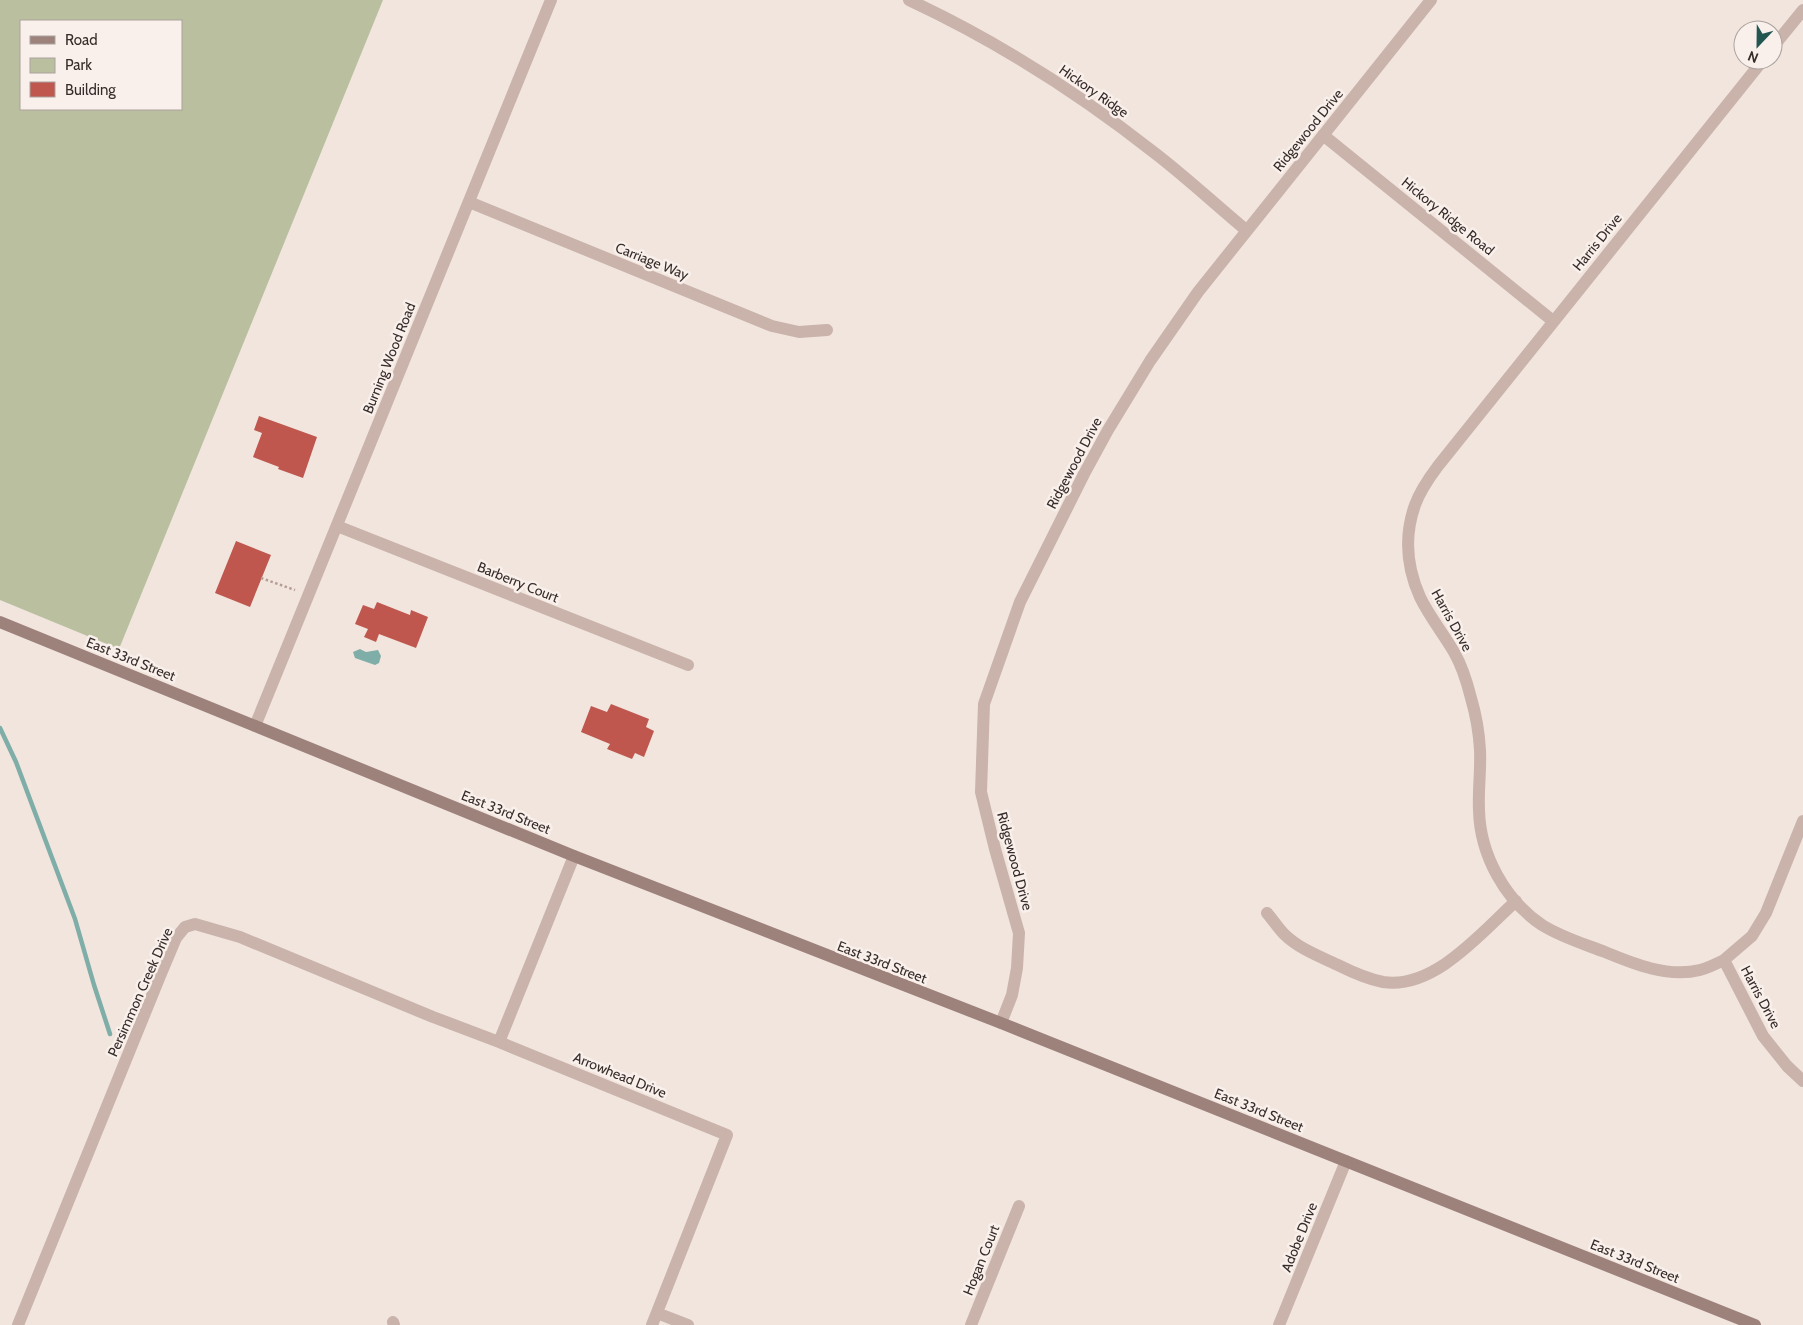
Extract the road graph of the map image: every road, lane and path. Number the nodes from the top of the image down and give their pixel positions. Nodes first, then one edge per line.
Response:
1 (551, 0) edge
2 (909, 0) edge
3 (1431, 0) edge
4 (1803, 10) edge
5 (1783, 35) edge
6 (1755, 70) edge
7 (1323, 135) junction
8 (469, 202) junction
9 (1246, 230) junction
10 (1553, 321) junction
11 (828, 330) dead end
12 (336, 526) junction
13 (262, 578) dead end
14 (309, 594) junction
15 (0, 622) edge
16 (688, 666) dead end
17 (255, 726) junction
18 (1803, 820) edge
19 (574, 856) junction
20 (1516, 901) junction
21 (1267, 913) dead end
22 (1724, 960) junction
23 (1001, 1023) junction
24 (499, 1042) junction
25 (1803, 1081) edge
26 (1346, 1161) junction
27 (1019, 1206) dead end
28 (657, 1313) junction
29 (18, 1325) edge
30 (652, 1325) edge
31 (688, 1325) edge
32 (971, 1325) edge
33 (1279, 1325) edge
34 (1754, 1325) edge

1 - 8 street, Burning Wood Road
2 - 9 street, Hickory Ridge
3 - 7 street, Ridgewood Drive
4 - 5 street
6 - 10 street, Harris Drive
7 - 9 street, Ridgewood Drive
7 - 10 street, Hickory Ridge Road
8 - 11 street, Carriage Way
8 - 12 street, Burning Wood Road
9 - 23 street, Ridgewood Drive
10 - 20 street, Harris Drive
12 - 14 street, Burning Wood Road
12 - 16 street, Barberry Court
13 - 14 path
14 - 17 street, Burning Wood Road
15 - 17 street, East 33rd Street
17 - 19 street, East 33rd Street
18 - 22 street
19 - 23 street, East 33rd Street
19 - 24 street
20 - 21 street
20 - 22 street, Harris Drive
22 - 25 street, Harris Drive
23 - 26 street, East 33rd Street
24 - 28 street, Arrowhead Drive
24 - 29 street, Persimmon Creek Drive
26 - 33 street, Adobe Drive
26 - 34 street, East 33rd Street
27 - 32 street, Hogan Court
28 - 30 street, Arrowhead Drive
28 - 31 street

